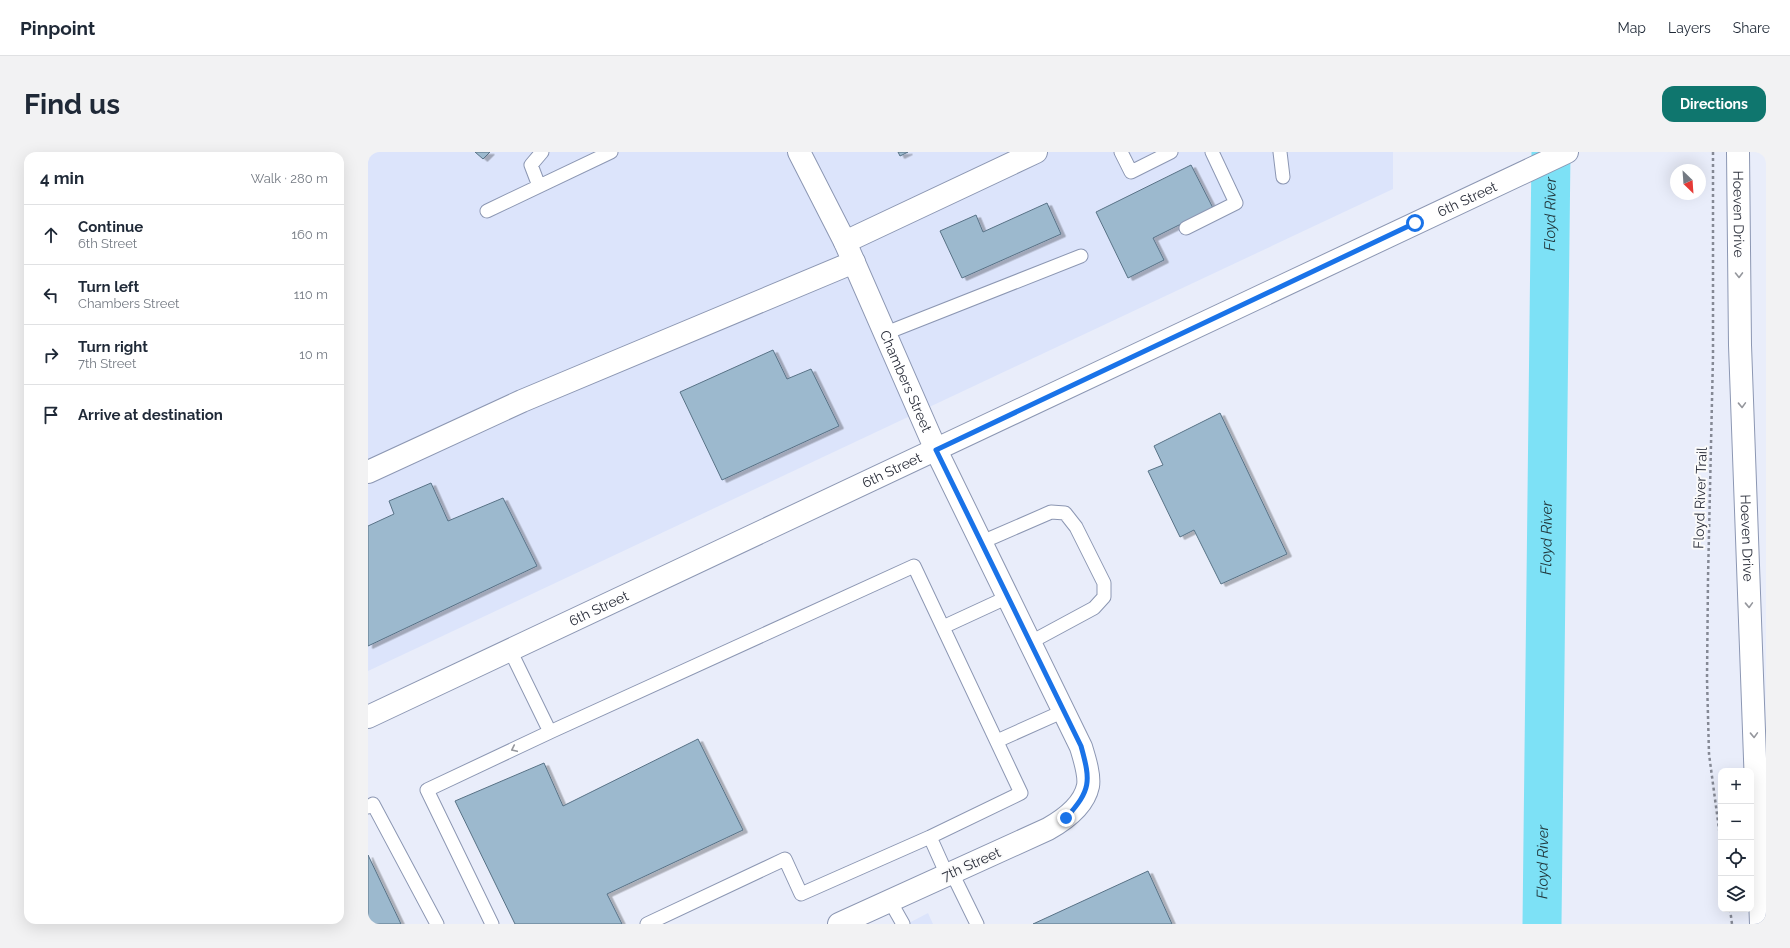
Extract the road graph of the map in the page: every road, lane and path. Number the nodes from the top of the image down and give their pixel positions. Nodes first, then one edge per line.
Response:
1 (542, 152) edge
2 (611, 152) edge
3 (799, 152) edge
4 (1036, 152) edge
5 (1121, 152) edge
6 (1171, 152) edge
7 (1212, 152) edge
8 (1280, 152) edge
9 (1567, 152) edge
10 (1713, 152) edge
11 (1738, 152) edge
12 (1283, 177) dead end
13 (539, 186) junction
14 (487, 211) dead end
15 (1186, 228) dead end
16 (845, 242) junction
17 (1081, 256) dead end
18 (854, 262) junction
19 (886, 333) junction
20 (936, 450) junction
21 (368, 472) edge
22 (982, 542) junction
23 (1008, 597) junction
24 (943, 627) junction
25 (1031, 642) junction
26 (510, 650) junction
27 (1064, 711) junction
28 (368, 717) edge
29 (550, 732) junction
30 (996, 742) junction
31 (1088, 786) joint
32 (368, 807) edge
33 (930, 837) junction
34 (1720, 840) edge
35 (950, 874) junction
36 (890, 901) junction
37 (1730, 912) edge
38 (437, 924) edge
39 (492, 924) edge
40 (647, 924) edge
41 (839, 924) edge
42 (903, 924) edge
43 (977, 924) edge
44 (1732, 924) edge
45 (1761, 924) edge

1 - 13 lane
2 - 13 lane
3 - 16 street, Chambers Street
4 - 16 street
5 - 6 lane
7 - 15 lane
8 - 12 lane
9 - 20 street, 6th Street
10 - 34 path, Floyd River Trail
11 -> 45 street, Hoeven Drive
13 - 14 lane
16 - 18 street, Chambers Street
17 - 19 lane
18 - 19 street, Chambers Street
18 - 21 street
19 - 20 street, Chambers Street
20 - 22 street, Chambers Street
20 - 26 street, 6th Street
22 - 23 street, Chambers Street
22 - 25 lane
23 - 24 lane
23 - 25 street, Chambers Street
24 - 29 lane
24 - 30 lane
25 - 27 street, Chambers Street
26 - 28 street, 6th Street
26 - 29 lane
27 - 30 lane
27 - 31 street, Chambers Street
29 -> 39 lane
30 - 33 lane
31 - 35 street, 7th Street
32 - 38 lane
33 - 35 lane
33 - 40 lane
35 - 36 street, 7th Street
35 - 43 lane
36 - 41 street, 7th Street
36 - 42 lane
37 - 44 path

